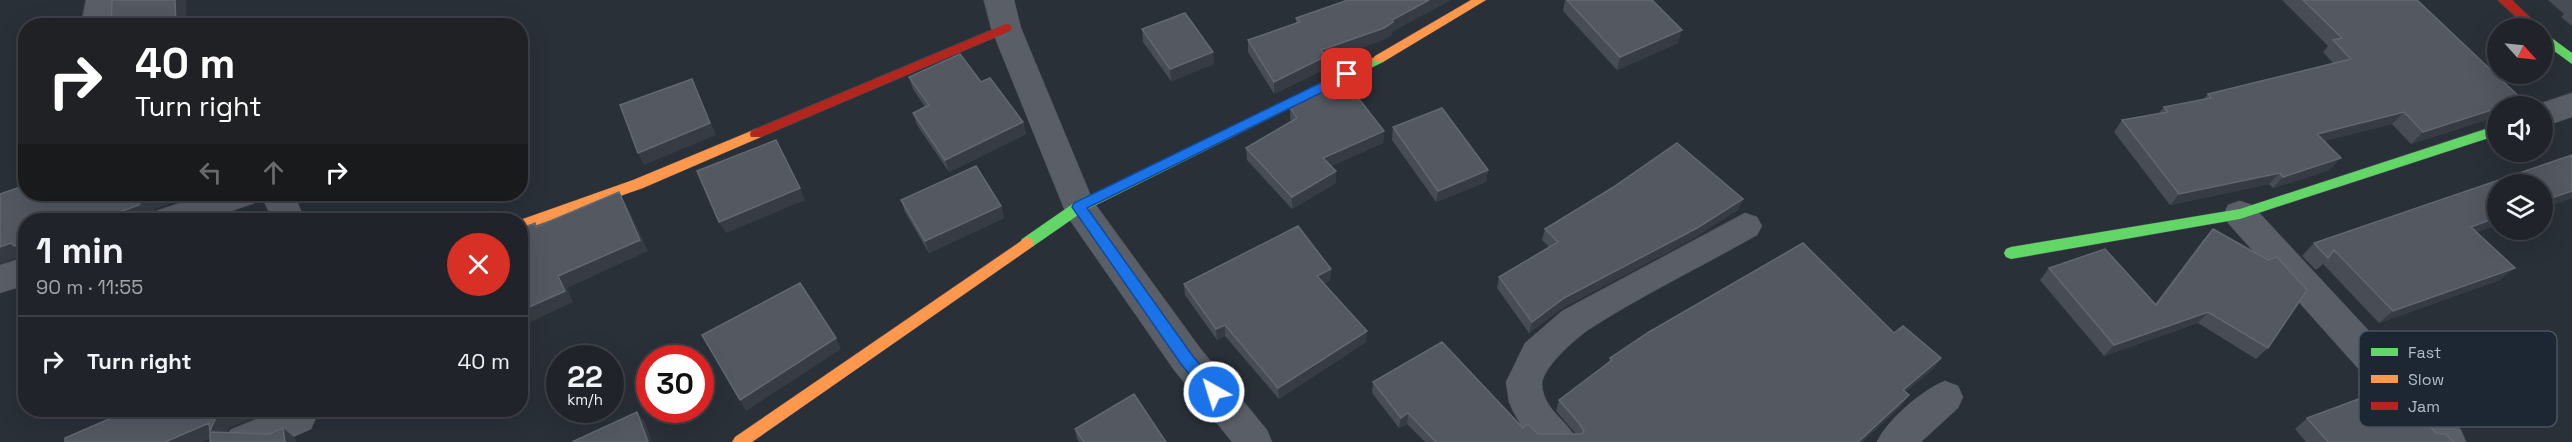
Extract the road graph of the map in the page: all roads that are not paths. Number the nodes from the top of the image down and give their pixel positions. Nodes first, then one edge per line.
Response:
1 (101, 0) edge
2 (1480, 0) edge
3 (2504, 0) edge
4 (1002, 14) edge
5 (98, 18) edge
6 (2524, 18) edge
7 (2553, 44) edge
8 (2572, 60) edge
9 (2572, 105) edge
10 (2553, 111) edge
11 (2487, 134) edge
12 (224, 201) edge
13 (1078, 207) junction
14 (188, 213) edge
15 (2240, 214) junction
16 (528, 223) edge
17 (1745, 226) dead end
18 (2011, 253) dead end
19 (18, 273) edge
20 (0, 279) edge
21 (2359, 344) edge
22 (1945, 397) dead end
23 (300, 423) edge
24 (2434, 427) edge
25 (243, 442) edge
26 (740, 442) edge
27 (1254, 442) edge
28 (1560, 442) edge
29 (1895, 442) edge
30 (2448, 442) edge

1 - 5 street
2 - 13 main road
3 - 6 main road
4 - 13 street
4 - 16 main road
7 - 8 main road
9 - 10 street
11 - 15 main road
12 - 14 street
13 - 26 main road
13 - 27 street
15 - 18 main road
15 - 21 street
17 - 28 street
19 - 20 street
22 - 29 street
23 - 25 street
24 - 30 street

